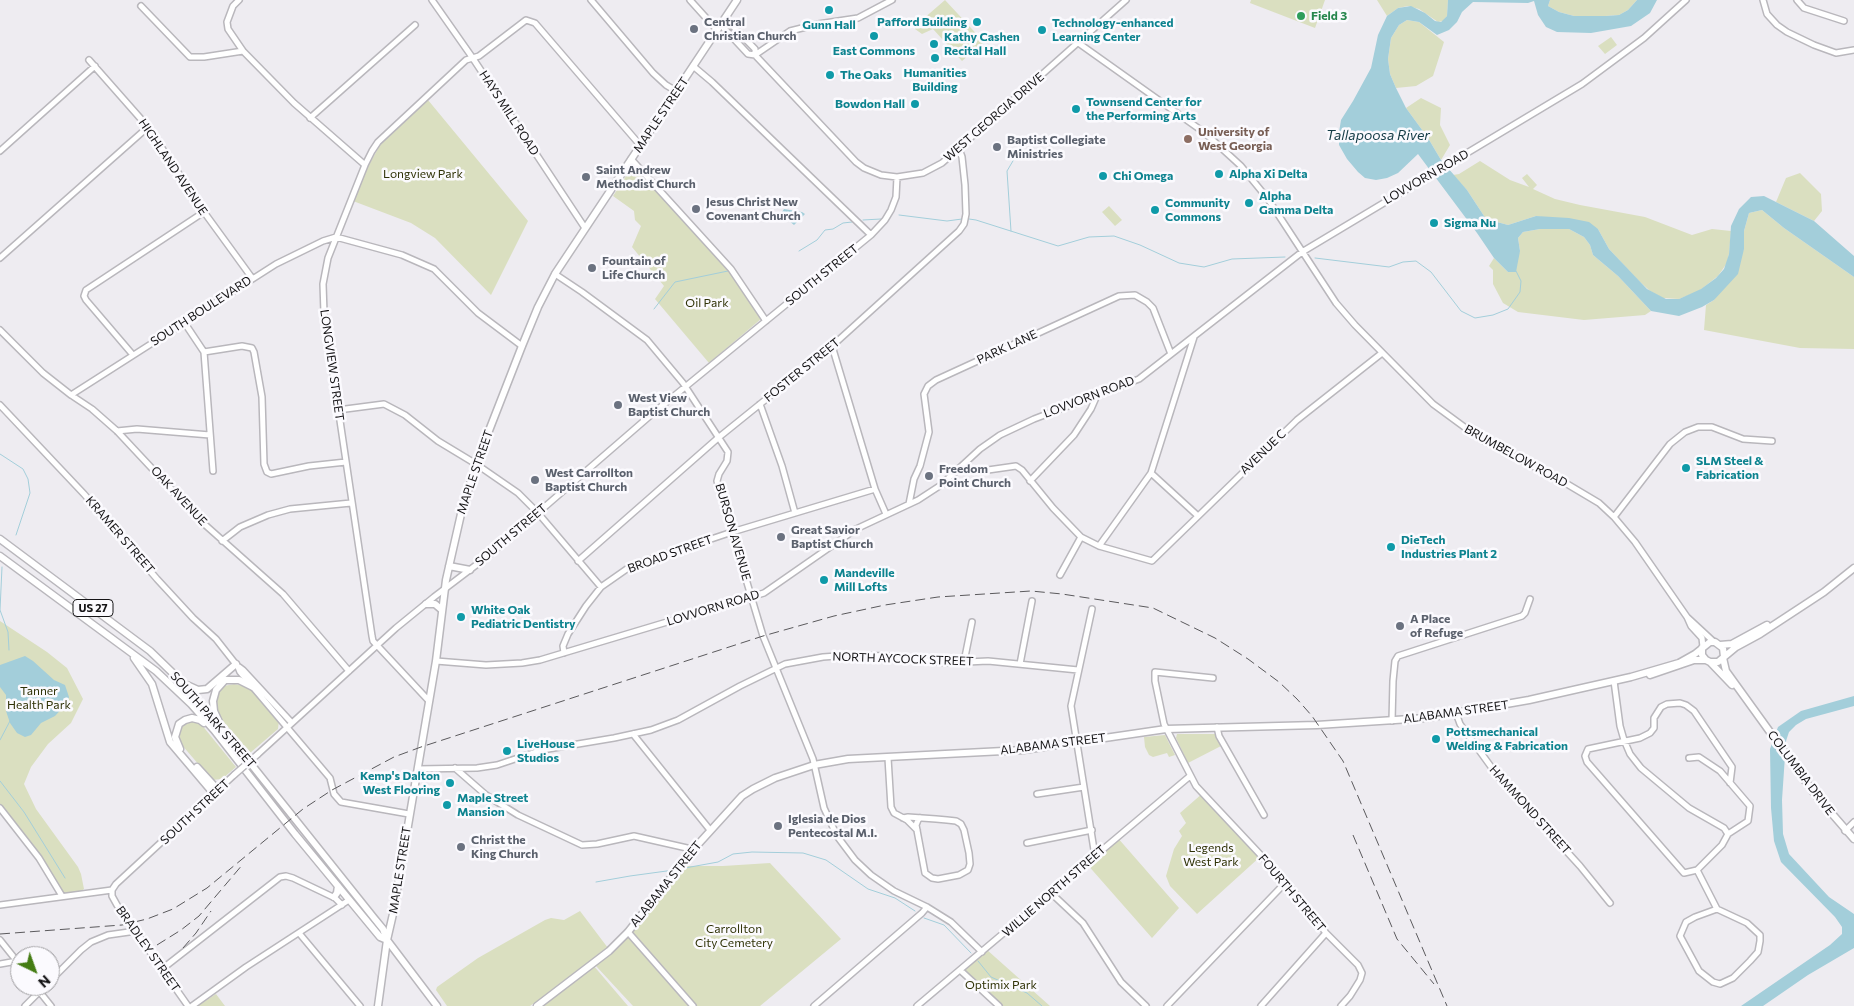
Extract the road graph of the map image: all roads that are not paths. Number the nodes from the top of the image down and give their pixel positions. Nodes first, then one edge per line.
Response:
1 (240, 0) edge
2 (432, 0) edge
3 (591, 0) edge
4 (690, 0) edge
5 (738, 0) edge
6 (892, 0) edge
7 (1126, 0) edge
8 (1686, 0) edge
9 (1763, 0) edge
10 (1797, 0) edge
11 (141, 6) dead end
12 (725, 18) junction
13 (1844, 21) dead end
14 (414, 25) dead end
15 (719, 28) junction
16 (1077, 42) junction
17 (1854, 50) edge
18 (243, 51) junction
19 (755, 55) junction
20 (472, 57) junction
21 (90, 60) dead end
22 (95, 66) junction
23 (693, 66) junction
24 (676, 91) junction
25 (310, 118) junction
26 (148, 127) junction
27 (640, 145) junction
28 (959, 149) junction
29 (0, 151) edge
30 (631, 159) junction
31 (365, 165) junction
32 (897, 177) junction
33 (204, 212) junction
34 (584, 228) junction
35 (871, 235) junction
36 (336, 237) junction
37 (1302, 252) junction
38 (0, 258) edge
39 (555, 274) junction
40 (252, 278) junction
41 (766, 321) junction
42 (184, 322) junction
43 (0, 330) edge
44 (1194, 336) junction
45 (522, 346) junction
46 (832, 346) junction
47 (204, 352) junction
48 (1382, 352) junction
49 (1171, 354) junction
50 (133, 355) junction
51 (686, 387) junction
52 (1098, 393) junction
53 (71, 395) junction
54 (0, 404) edge
55 (760, 404) junction
56 (338, 410) junction
57 (116, 432) junction
58 (210, 435) junction
59 (718, 438) junction
60 (1772, 441) dead end
61 (346, 462) junction
62 (476, 464) junction
63 (958, 470) junction
64 (213, 471) dead end
65 (1151, 473) junction
66 (1030, 481) junction
67 (875, 489) junction
68 (351, 502) junction
69 (909, 504) junction
70 (538, 513) junction
71 (794, 513) junction
72 (886, 514) junction
73 (1198, 516) junction
74 (1614, 516) junction
75 (732, 532) junction
76 (1081, 537) junction
77 (0, 538) edge
78 (222, 541) junction
79 (1100, 546) junction
80 (0, 556) edge
81 (578, 561) junction
82 (448, 566) junction
83 (1854, 568) edge
84 (470, 570) junction
85 (1060, 575) dead end
86 (54, 579) junction
87 (445, 588) junction
88 (600, 588) junction
89 (47, 590) junction
90 (752, 598) junction
91 (1530, 599) dead end
92 (1032, 601) dead end
93 (426, 604) junction
94 (1092, 609) dead end
95 (442, 610) junction
96 (1687, 617) junction
97 (972, 622) dead end
98 (1776, 622) junction
99 (1717, 643) junction
100 (377, 645) junction
101 (1702, 647) junction
102 (126, 649) junction
103 (564, 653) junction
104 (1724, 658) junction
105 (436, 660) junction
106 (1708, 661) junction
107 (964, 662) junction
108 (1020, 664) junction
109 (237, 666) junction
110 (776, 669) junction
111 (1078, 670) junction
112 (349, 671) junction
113 (1631, 677) junction
114 (1213, 678) dead end
115 (225, 680) junction
116 (1614, 681) junction
117 (182, 682) junction
118 (253, 687) junction
119 (429, 701) junction
120 (1750, 704) junction
121 (1456, 714) junction
122 (1392, 720) junction
123 (290, 725) junction
124 (1217, 727) junction
125 (1166, 729) junction
126 (214, 730) junction
127 (222, 730) junction
128 (633, 734) junction
129 (1624, 740) junction
130 (1076, 742) junction
131 (888, 758) junction
132 (1689, 758) dead end
133 (814, 765) junction
134 (455, 768) junction
135 (418, 769) junction
136 (1190, 776) junction
137 (1730, 783) junction
138 (1084, 787) junction
139 (216, 792) junction
140 (1037, 794) dead end
141 (0, 808) edge
142 (409, 814) junction
143 (1264, 815) dead end
144 (903, 818) junction
145 (920, 818) junction
146 (1854, 822) edge
147 (710, 830) junction
148 (917, 830) junction
149 (1092, 830) junction
150 (1845, 831) junction
151 (1728, 834) junction
152 (1854, 839) edge
153 (1027, 843) dead end
154 (692, 851) junction
155 (1095, 856) junction
156 (1697, 870) junction
157 (1286, 882) junction
158 (338, 886) junction
159 (112, 890) junction
160 (1051, 893) junction
161 (62, 896) junction
162 (334, 897) junction
163 (349, 900) junction
164 (1610, 903) dead end
165 (0, 905) edge
166 (342, 905) junction
167 (927, 907) junction
168 (1718, 909) junction
169 (136, 931) junction
170 (628, 932) junction
171 (299, 933) junction
172 (1326, 933) junction
173 (387, 940) junction
174 (1, 941) edge
175 (10, 952) edge
176 (982, 952) junction
177 (162, 969) junction
178 (960, 970) junction
179 (60, 971) edge
180 (35, 996) edge
181 (42, 996) edge
182 (25, 1006) edge
183 (51, 1006) edge
184 (190, 1006) edge
185 (360, 1006) edge
186 (378, 1006) edge
187 (438, 1006) edge
188 (537, 1006) edge
189 (693, 1006) edge
190 (814, 1006) edge
191 (917, 1006) edge
192 (999, 1006) edge
193 (1146, 1006) edge
194 (1168, 1006) edge
195 (1261, 1006) edge
196 (1341, 1006) edge

1 - 18 street
2 - 20 street, HAYS MILL ROAD
3 - 24 street
4 - 15 street, WEST GEORGIA DRIVE
5 - 12 main road, MAPLE STREET
6 - 19 street
7 - 16 street, WEST GEORGIA DRIVE
8 - 37 street, LOVVORN ROAD
9 - 17 street
10 - 13 street
11 - 18 street
12 - 15 main road, MAPLE STREET
12 - 19 street
14 - 25 street
15 - 19 street, WEST GEORGIA DRIVE
15 - 23 main road, MAPLE STREET
16 - 28 street, WEST GEORGIA DRIVE
16 - 37 street, BRUMBELOW ROAD
18 - 25 street
19 - 32 street, WEST GEORGIA DRIVE
20 - 27 street, LONGVIEW STREET
20 - 31 street, LONGVIEW STREET
20 - 34 street, HAYS MILL ROAD
21 - 22 street, HIGHLAND AVENUE
22 - 26 street, HIGHLAND AVENUE
22 - 29 street
23 - 24 main road, MAPLE STREET
23 - 35 street
24 - 27 main road, MAPLE STREET
25 - 31 street
26 - 33 street, HIGHLAND AVENUE
26 - 38 street
27 - 30 main road, MAPLE STREET
28 - 32 street, WEST GEORGIA DRIVE
28 - 46 street, FOSTER STREET
30 - 34 main road, MAPLE STREET
30 - 41 street
31 - 36 street, LONGVIEW STREET
32 - 35 street, SOUTH STREET
33 - 40 street, HIGHLAND AVENUE
33 - 50 street
34 - 39 main road, MAPLE STREET
35 - 41 street, SOUTH STREET
36 - 40 street, SOUTH BOULEVARD
36 - 45 street
36 - 56 street, LONGVIEW STREET
37 - 44 street, LOVVORN ROAD
37 - 48 street, BRUMBELOW ROAD
39 - 45 main road, MAPLE STREET
39 - 51 street, BURSON AVENUE
40 - 42 street, SOUTH BOULEVARD
41 - 51 street, SOUTH STREET
42 - 47 street
42 - 50 street, SOUTH BOULEVARD
43 - 53 street, OAK AVENUE
44 - 49 street, LOVVORN ROAD
44 - 65 street
45 - 62 main road, MAPLE STREET
46 - 55 street, FOSTER STREET
46 - 67 street
47 - 58 street
47 - 61 street
48 - 73 street, AVENUE C
48 - 74 street, BRUMBELOW ROAD
49 - 52 street, LOVVORN ROAD
49 - 69 street, PARK LANE
50 - 53 street, SOUTH BOULEVARD
51 - 59 street, BURSON AVENUE
51 - 70 street, SOUTH STREET
52 - 63 street, LOVVORN ROAD
52 - 66 street
53 - 57 street, OAK AVENUE
54 - 109 street, KRAMER STREET
55 - 59 street, FOSTER STREET
55 - 71 street
56 - 61 street, LONGVIEW STREET
56 - 62 street
57 - 58 street
57 - 78 street, OAK AVENUE
58 - 64 street
59 - 75 street, BURSON AVENUE
59 - 81 street, FOSTER STREET
60 - 74 street
61 - 68 street, LONGVIEW STREET
62 - 70 street
62 - 82 main road, MAPLE STREET
63 - 66 street
63 - 69 street, LOVVORN ROAD
65 - 73 street
65 - 79 street
66 - 76 street
67 - 71 street, BROAD STREET
67 - 72 street
68 - 78 street
68 - 100 street, LONGVIEW STREET
69 - 72 street, LOVVORN ROAD
70 - 81 street
70 - 84 street, SOUTH STREET
71 - 75 street, BROAD STREET
72 - 90 street, LOVVORN ROAD
73 - 79 street, AVENUE C
74 - 96 street, BRUMBELOW ROAD
75 - 88 street, BROAD STREET
75 - 90 street, BURSON AVENUE
76 - 79 street
76 - 85 street
77 - 86 main road, SOUTH PARK STREET / US 27
78 - 112 street, OAK AVENUE
80 - 89 main road, SOUTH PARK STREET / US 27
81 - 88 street
82 - 84 main road
82 - 87 main road, MAPLE STREET
83 - 98 main road
84 - 87 street, SOUTH STREET
86 - 89 main road
86 - 117 main road, SOUTH PARK STREET / US 27
87 - 93 street, SOUTH STREET
87 - 95 main road, MAPLE STREET
88 - 103 street, BROAD STREET
89 - 102 main road, SOUTH PARK STREET / US 27
90 - 103 street, LOVVORN ROAD
90 - 110 street, BURSON AVENUE
91 - 122 street
92 - 108 street
93 - 95 main road
93 - 100 street, SOUTH STREET
94 - 111 street
95 - 105 main road, MAPLE STREET
96 - 99 street, BRUMBELOW ROAD
96 - 101 street, BRUMBELOW ROAD
97 - 107 street
98 - 99 main road
98 - 104 main road
99 - 101 main road
99 - 104 main road
100 - 112 street, SOUTH STREET
100 - 119 street, LONGVIEW STREET
101 - 106 main road
101 - 113 main road, ALABAMA STREET
102 - 126 main road, SOUTH PARK STREET / US 27
102 - 139 main road
103 - 105 street, LOVVORN ROAD
104 - 106 main road
104 - 120 main road, COLUMBIA DRIVE
105 - 119 main road, MAPLE STREET
106 - 113 main road, ALABAMA STREET
106 - 120 main road, COLUMBIA DRIVE
107 - 108 street, NORTH AYCOCK STREET
107 - 110 street, NORTH AYCOCK STREET
108 - 111 street, NORTH AYCOCK STREET
109 - 115 main road
109 - 117 main road
109 - 118 street, KRAMER STREET
109 - 123 street, KRAMER STREET
110 - 128 street, NORTH AYCOCK STREET
110 - 133 street, BURSON AVENUE
111 - 130 street
112 - 123 street, SOUTH STREET
113 - 116 main road, ALABAMA STREET
114 - 125 street, FOURTH STREET
115 - 118 main road
115 - 127 main road
116 - 121 main road, ALABAMA STREET
116 - 129 street
117 - 127 main road, SOUTH PARK STREET / US 27
118 - 123 street, KRAMER STREET
119 - 135 main road, MAPLE STREET
120 - 150 main road, COLUMBIA DRIVE
121 - 122 main road, ALABAMA STREET
121 - 164 street, HAMMOND STREET
122 - 124 main road, ALABAMA STREET
123 - 139 street, SOUTH STREET, bridge
123 - 142 street
124 - 125 main road, ALABAMA STREET
124 - 143 street
125 - 130 main road, ALABAMA STREET
125 - 136 street, FOURTH STREET
126 - 139 main road
126 - 158 main road, SOUTH PARK STREET / US 27
127 - 173 main road, SOUTH PARK STREET / US 27
128 - 134 street, NORTH AYCOCK STREET
128 - 147 street
129 - 137 street
129 - 151 street
129 - 156 street
130 - 131 main road, ALABAMA STREET
130 - 138 street
131 - 133 main road, ALABAMA STREET
131 - 144 street
132 - 137 street
133 - 147 main road, ALABAMA STREET
133 - 167 street, BURSON AVENUE
134 - 135 street, NORTH AYCOCK STREET
134 - 154 street
135 - 142 main road, MAPLE STREET
136 - 155 street, WILLIE NORTH STREET
136 - 157 street, FOURTH STREET
137 - 151 street
138 - 140 street
138 - 149 street
139 - 159 street, SOUTH STREET
141 - 161 street
142 - 173 main road, MAPLE STREET
144 - 145 street
144 - 148 street
145 - 148 street
145 - 148 street
146 - 150 street
147 - 154 main road, ALABAMA STREET
149 - 153 street
149 - 155 street
150 - 152 main road, COLUMBIA DRIVE
151 - 156 street
154 - 170 main road, ALABAMA STREET
155 - 160 street, WILLIE NORTH STREET
156 - 168 street
157 - 172 street, FOURTH STREET
157 - 194 street
158 - 162 main road
158 - 163 main road, SOUTH PARK STREET / US 27
159 - 161 street
159 - 169 street, BRADLEY STREET
160 - 176 street, WILLIE NORTH STREET
160 - 193 street
161 - 165 street
162 - 166 street
162 - 177 street
163 - 166 street
163 - 173 main road, SOUTH PARK STREET / US 27
166 - 171 street
167 - 176 street, BURSON AVENUE
167 - 190 street
168 - 168 street
169 - 177 street, BRADLEY STREET
169 - 179 street
170 - 188 main road, ALABAMA STREET
170 - 189 street
171 - 184 street
171 - 185 street
172 - 195 street
172 - 196 street, FOURTH STREET
173 - 186 main road, MAPLE STREET
173 - 187 main road, SOUTH PARK STREET / US 27
174 - 175 street
176 - 178 street, WILLIE NORTH STREET
177 - 184 street, BRADLEY STREET
178 - 191 street, WILLIE NORTH STREET
178 - 192 street
180 - 182 street
181 - 183 street

